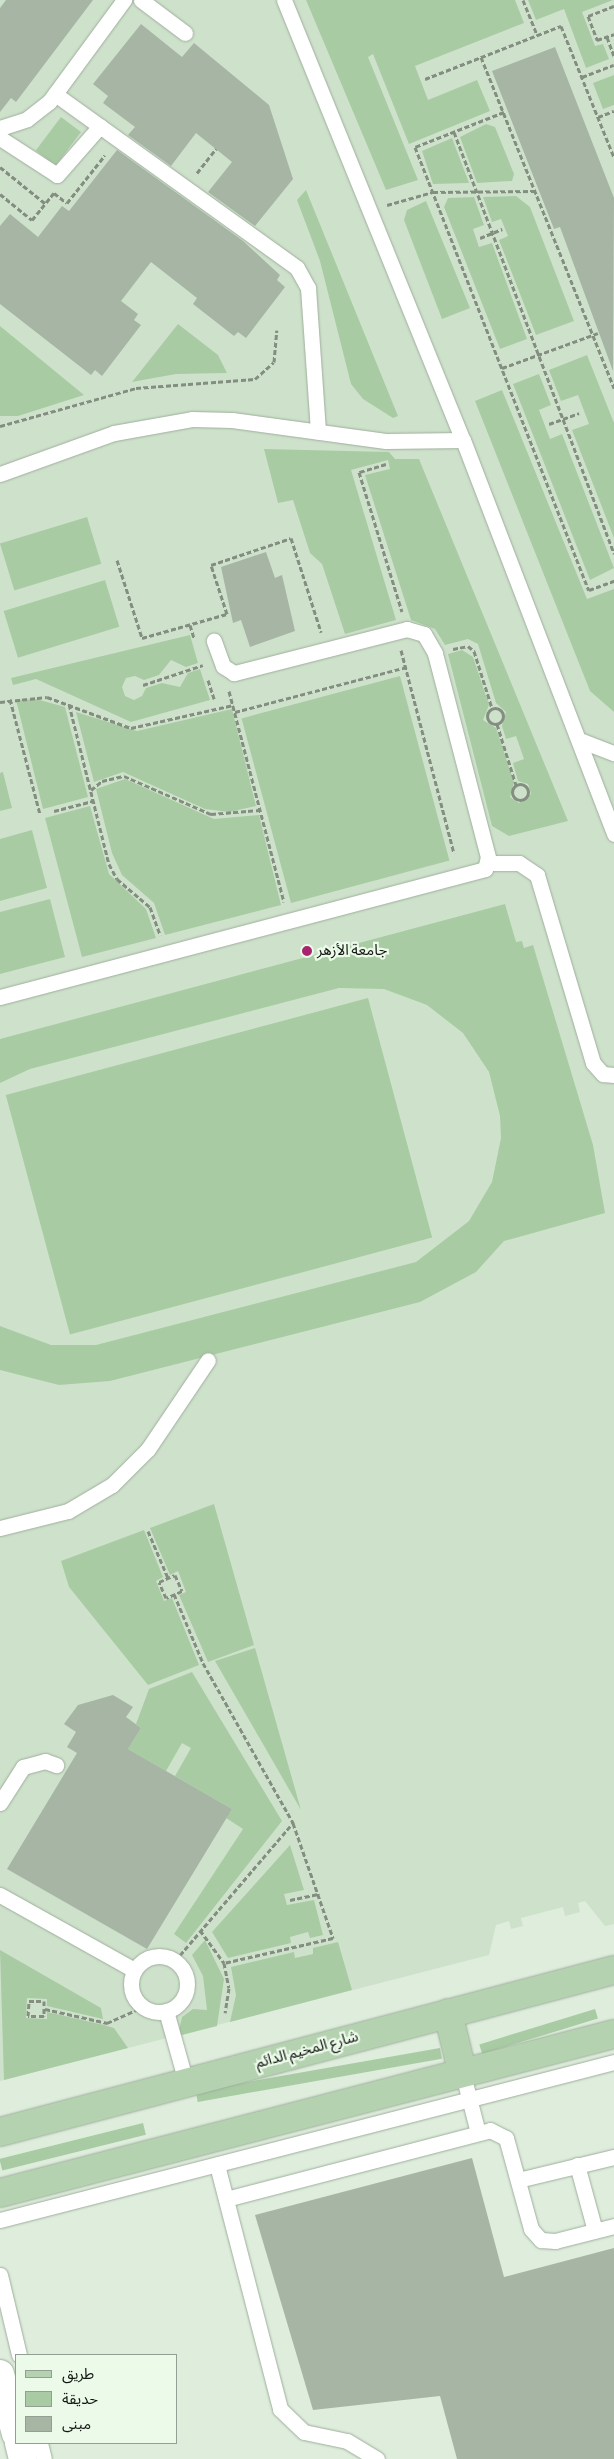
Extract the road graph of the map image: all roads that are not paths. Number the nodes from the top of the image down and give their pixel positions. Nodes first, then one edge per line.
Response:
1 (124, 0) edge
2 (141, 0) edge
3 (284, 0) edge
4 (185, 33) dead end
5 (55, 94) junction
6 (100, 126) junction
7 (0, 128) edge
8 (0, 138) edge
9 (318, 432) junction
10 (463, 440) junction
11 (0, 474) edge
12 (214, 641) dead end
13 (582, 741) junction
14 (614, 753) edge
15 (614, 834) edge
16 (488, 863) junction
17 (0, 997) edge
18 (614, 1075) edge
19 (208, 1360) dead end
20 (0, 1528) edge
21 (56, 1765) dead end
22 (0, 1803) edge
23 (0, 1895) edge
24 (134, 1970) junction
25 (614, 1970) edge
26 (166, 2011) junction
27 (448, 2013) junction
28 (614, 2034) edge
29 (614, 2062) edge
30 (462, 2070) junction
31 (186, 2082) junction
32 (469, 2101) junction
33 (0, 2132) edge
34 (478, 2133) junction
35 (614, 2157) edge
36 (217, 2165) junction
37 (577, 2165) junction
38 (518, 2180) junction
39 (0, 2193) edge
40 (226, 2199) junction
41 (0, 2220) edge
42 (614, 2226) edge
43 (595, 2231) junction
44 (0, 2275) edge
45 (19, 2354) edge
46 (0, 2374) edge
47 (15, 2430) edge
48 (19, 2444) edge
49 (40, 2444) edge
50 (23, 2459) edge
51 (44, 2459) edge
52 (378, 2459) edge

1 - 5 lane
2 - 4 lane
3 - 10 lane
5 - 6 lane
5 - 7 lane
6 - 8 lane
6 - 9 lane
9 - 10 lane
9 - 11 lane
10 - 13 lane
12 - 16 lane
13 - 14 lane
13 - 15 lane
16 - 17 lane
16 - 18 lane
19 - 20 lane
21 - 22 lane
23 - 24 lane
24 - 26 lane
24 - 26 lane
25 - 27 main road, شارع المخيم الدائم
26 - 31 lane
27 - 30 main road
27 - 31 main road, شارع المخيم الدائم
28 - 30 main road
29 - 32 lane
30 - 32 lane
30 - 39 main road
31 - 33 main road, شارع المخيم الدائم
32 - 34 lane
32 - 36 lane
34 - 38 lane
34 - 40 lane
35 - 37 lane
36 - 40 lane
36 - 41 lane
37 - 38 lane
37 - 43 lane
38 - 43 lane
40 - 52 lane
42 - 43 lane
44 - 45 lane
46 - 47 street
48 - 50 street
49 - 51 lane

